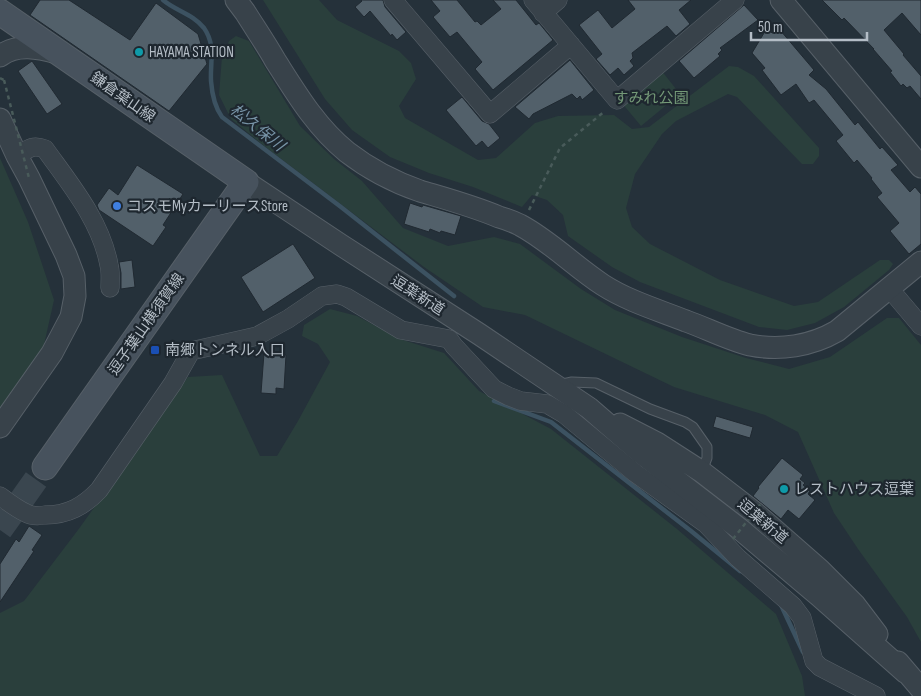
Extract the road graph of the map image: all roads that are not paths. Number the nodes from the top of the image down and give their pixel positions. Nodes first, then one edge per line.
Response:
1 (236, 0) edge
2 (393, 0) edge
3 (558, 0) edge
4 (735, 0) edge
5 (781, 0) edge
6 (538, 6) edge
7 (0, 12) edge
8 (571, 45) junction
9 (62, 55) junction
10 (0, 56) edge
11 (0, 119) edge
12 (17, 156) junction
13 (921, 167) edge
14 (246, 182) junction
15 (921, 262) edge
16 (110, 288) dead end
17 (889, 288) junction
18 (921, 326) edge
19 (556, 386) junction
20 (589, 408) junction
21 (0, 427) edge
22 (45, 467) tunnel mouth
23 (702, 472) junction
24 (0, 496) edge
25 (906, 673) junction
26 (921, 689) edge
27 (876, 696) edge

1 - 17 street
2 - 8 street
3 - 6 street
4 - 8 street
5 - 13 street
6 - 8 street
7 - 9 main road, 鎌倉葉山線
9 - 10 street
9 - 14 main road, 鎌倉葉山線
11 - 12 street
12 - 16 street
12 - 21 street
14 - 19 street, 逗葉新道
14 - 22 main road, 逗子葉山横須賀線
15 - 17 street
17 - 18 street
19 - 20 street, 逗葉新道
19 - 23 lane
20 - 23 street, 逗葉新道
20 - 25 street, 逗葉新道
23 - 25 street, 逗葉新道
24 - 27 street
25 - 26 street, 逗葉新道

